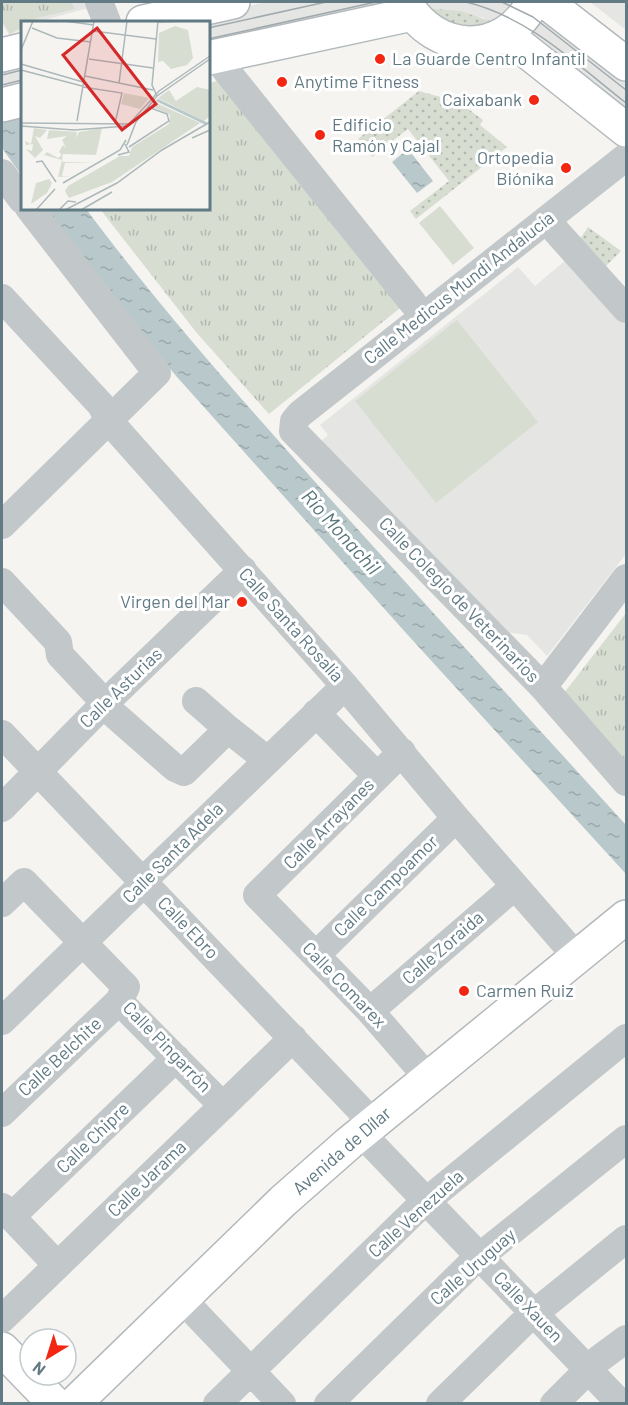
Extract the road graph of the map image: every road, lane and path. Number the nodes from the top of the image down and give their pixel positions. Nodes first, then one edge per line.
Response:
1 (99, 2) edge
2 (233, 2) edge
3 (533, 2) edge
4 (546, 2) edge
5 (408, 8) edge
6 (107, 21) edge
7 (147, 21) edge
8 (505, 34) junction
9 (21, 50) edge
10 (2, 55) edge
11 (217, 64) edge
12 (627, 64) edge
13 (627, 130) edge
14 (627, 157) edge
15 (2, 173) edge
16 (21, 199) edge
17 (31, 210) edge
18 (556, 231) dead end
19 (2, 298) edge
20 (418, 309) junction
21 (627, 309) edge
22 (109, 421) junction
23 (294, 421) joint
24 (2, 525) edge
25 (243, 570) junction
26 (627, 578) edge
27 (2, 582) edge
28 (345, 686) junction
29 (543, 687) junction
30 (196, 701) dead end
31 (107, 706) junction
32 (316, 713) junction
33 (228, 729) junction
34 (2, 734) edge
35 (402, 752) junction
36 (262, 756) dead end
37 (37, 771) junction
38 (377, 776) junction
39 (627, 782) edge
40 (2, 808) edge
41 (456, 818) junction
42 (144, 883) junction
43 (515, 886) junction
44 (257, 895) joint
45 (2, 903) edge
46 (627, 916) edge
47 (83, 942) junction
48 (316, 955) junction
49 (576, 956) junction
50 (119, 1001) junction
51 (370, 1011) junction
52 (2, 1021) edge
53 (293, 1038) junction
54 (627, 1038) edge
55 (176, 1058) junction
56 (429, 1078) junction
57 (223, 1106) junction
58 (2, 1113) edge
59 (367, 1128) junction
60 (627, 1139) edge
61 (427, 1200) junction
62 (6, 1212) edge
63 (627, 1239) edge
64 (480, 1258) junction
65 (57, 1265) junction
66 (181, 1298) junction
67 (535, 1314) junction
68 (2, 1319) edge
69 (627, 1340) edge
70 (2, 1349) edge
71 (589, 1369) junction
72 (250, 1371) junction
73 (55, 1404) edge
74 (74, 1404) edge
75 (217, 1404) edge
76 (282, 1404) edge
77 (328, 1404) edge
78 (440, 1404) edge
79 (554, 1404) edge
80 (621, 1404) edge

1 - 6 street
2 - 7 main road
3 - 8 main road
4 - 12 main road
5 - 8 main road
5 - 11 main road
8 - 13 main road
9 - 10 main road
11 - 20 street
14 - 20 street, Calle Medicus Mundi Andalucía
15 - 16 street
17 - 22 street
18 - 21 street
19 - 22 street, Calle Santa Rosalía
20 - 23 street, Calle Medicus Mundi Andalucía
22 - 24 street
22 - 25 street, Calle Santa Rosalía
23 - 29 street, Calle Colegio de Veterinarios
25 - 28 street, Calle Santa Rosalía
25 - 31 street, Calle Asturias
26 - 29 street
27 - 31 street
28 - 32 street, Calle Santa Adela
28 - 35 street, Calle Santa Rosalía
29 - 39 street, Calle Colegio de Veterinarios
30 - 33 street
31 - 33 street
31 - 37 street, Calle Asturias
32 - 38 street
32 - 42 street, Calle Santa Adela
33 - 36 street
34 - 37 street, Calle Ebro
35 - 38 street, Calle Arrayanes
35 - 41 street, Calle Santa Rosalía
37 - 40 street, Calle Asturias
37 - 42 street, Calle Ebro
38 - 44 street, Calle Arrayanes
41 - 43 street, Calle Santa Rosalía
41 - 48 street, Calle Campoamor
42 - 47 street, Calle Santa Adela
42 - 53 street, Calle Ebro
43 - 49 street, Calle Santa Rosalía
43 - 51 street, Calle Zoraida
44 - 48 street, Calle Comarex
45 - 47 street, Calle Pingarrón
46 - 49 main road, Avenida de Dílar
47 - 50 street, Calle Pingarrón
47 - 52 street, Calle Santa Adela
48 - 51 street, Calle Comarex
49 - 56 main road, Avenida de Dílar
50 - 55 street, Calle Pingarrón
50 - 58 street, Calle Belchite
51 - 56 street, Calle Comarex
53 - 57 street, Calle Jarama
53 - 59 street, Calle Ebro
54 - 61 street, Calle Venezuela
55 - 57 street, Calle Pingarrón
55 - 62 street, Calle Chipre
56 - 59 main road, Avenida de Dílar
57 - 65 street, Calle Jarama
59 - 61 street, Calle Xauen
59 - 66 main road, Avenida de Dílar
60 - 64 street, Calle Uruguay
61 - 64 street, Calle Xauen
61 - 72 street, Calle Venezuela
62 - 65 street
63 - 67 street
64 - 67 street, Calle Xauen
64 - 77 street, Calle Uruguay
65 - 68 street, Calle Jarama
66 - 72 street
66 - 74 main road, Avenida de Dílar
67 - 71 street, Calle Xauen
67 - 78 street
69 - 71 street
70 - 73 main road
71 - 79 street
71 - 80 street, Calle Xauen
72 - 75 street, Calle Venezuela
72 - 76 street

